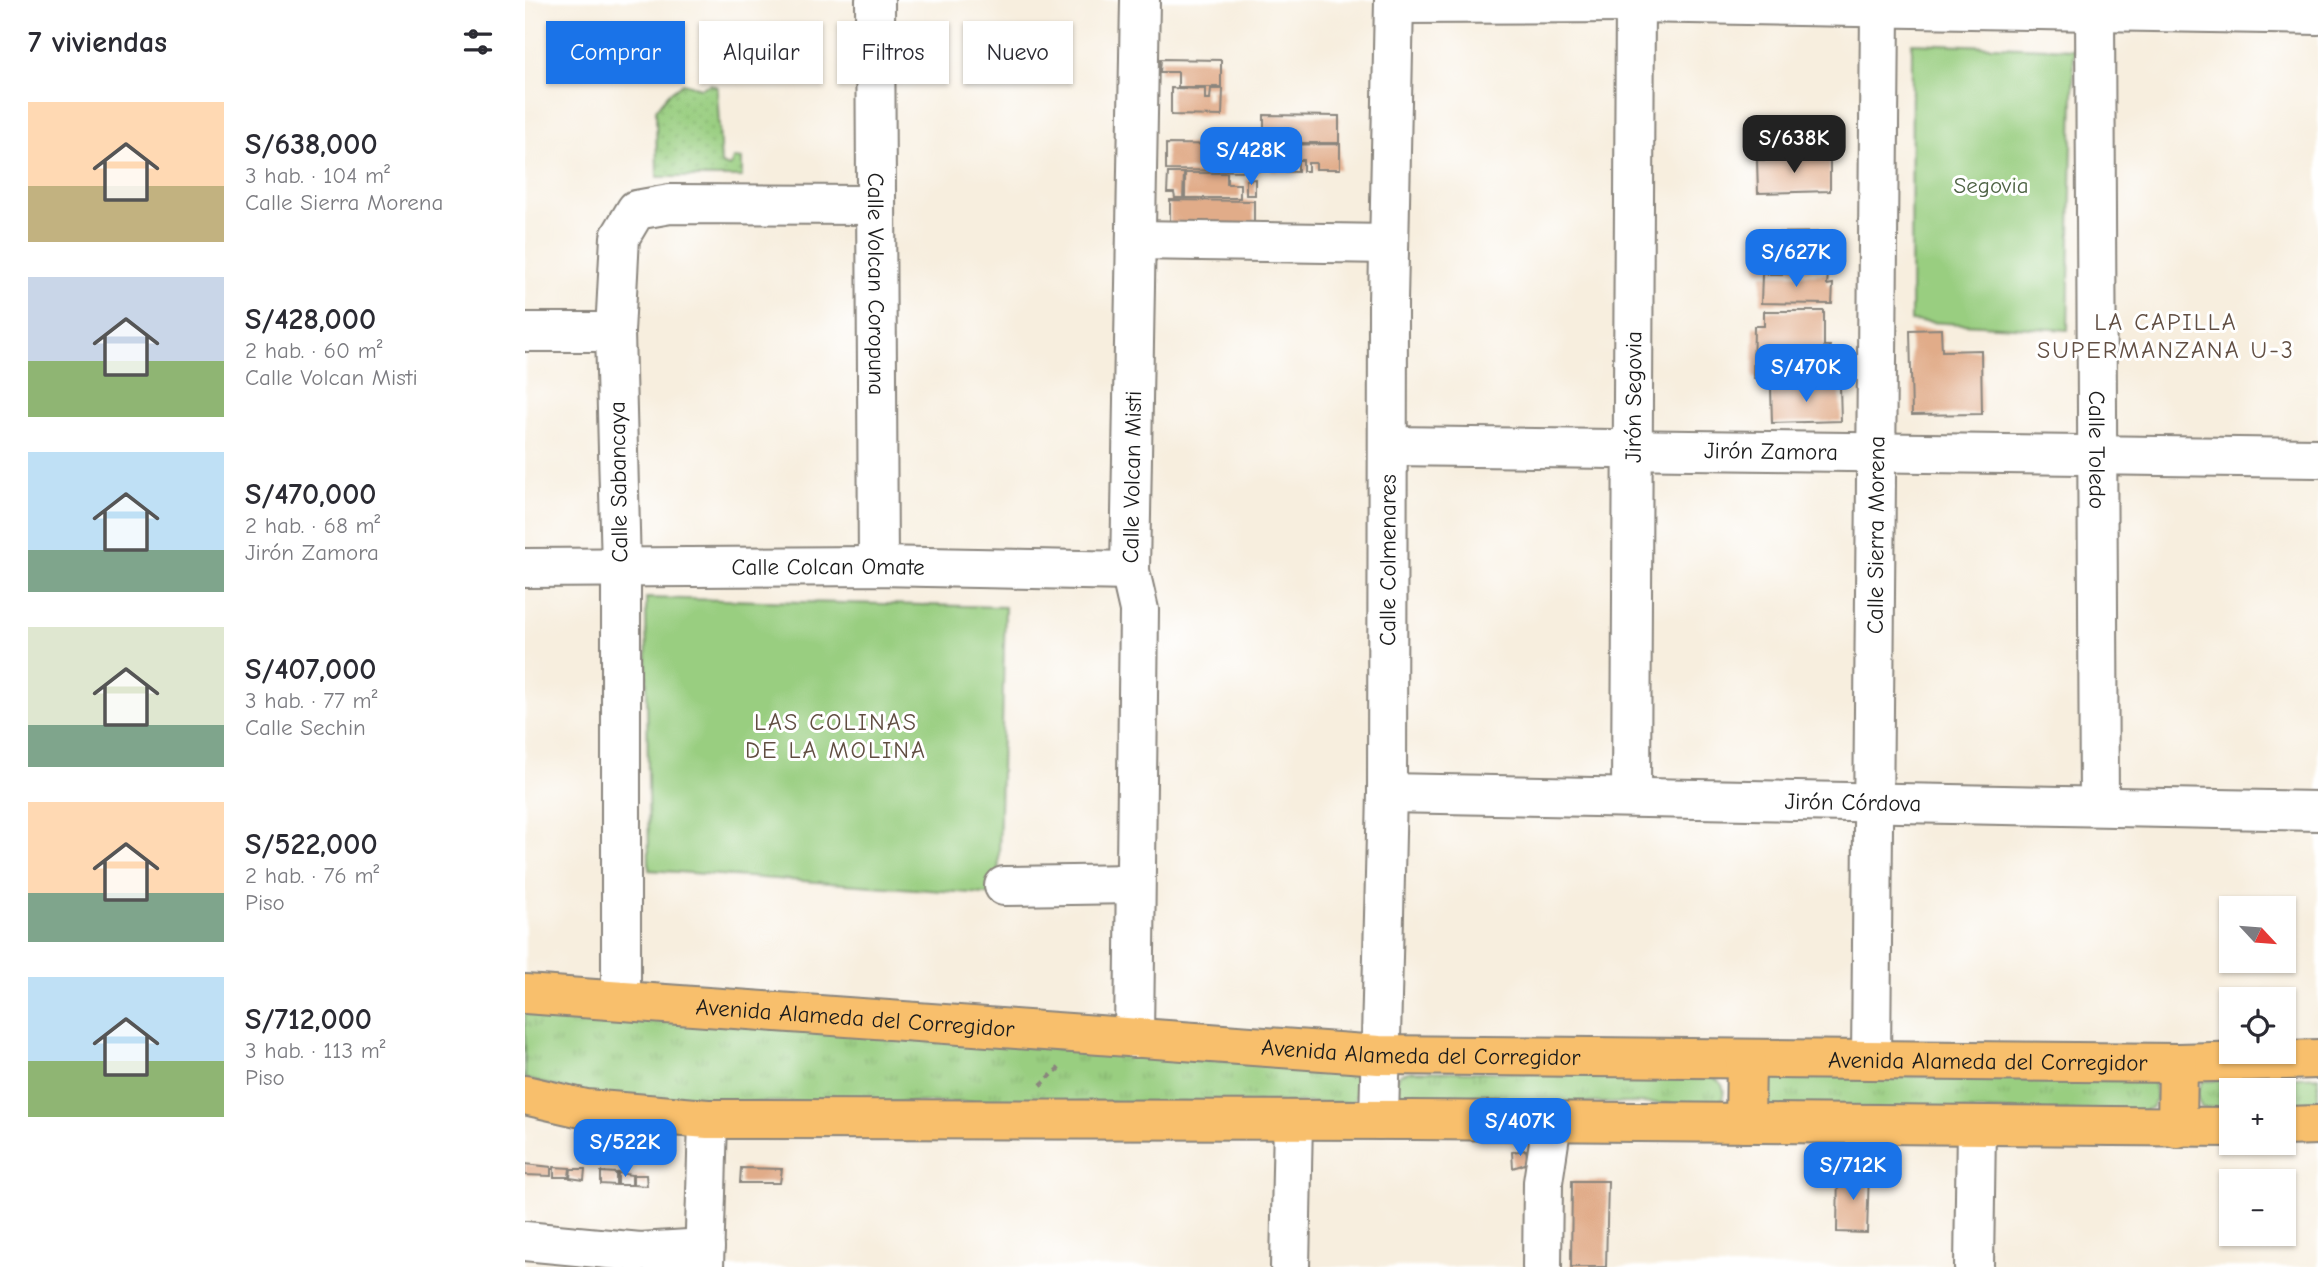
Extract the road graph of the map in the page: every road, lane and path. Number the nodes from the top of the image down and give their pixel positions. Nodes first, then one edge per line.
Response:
1 (875, 0) edge
2 (1140, 0) edge
3 (1394, 2) edge
4 (1635, 2) edge
5 (1880, 9) junction
6 (2095, 11) junction
7 (2318, 15) edge
8 (877, 205) junction
9 (1136, 240) junction
10 (1389, 244) junction
11 (525, 332) edge
12 (615, 332) junction
13 (1389, 446) junction
14 (1634, 448) junction
15 (1877, 451) junction
16 (2097, 456) junction
17 (2318, 458) edge
18 (878, 566) junction
19 (525, 568) edge
20 (621, 569) junction
21 (1130, 571) junction
22 (1387, 793) junction
23 (1631, 796) junction
24 (1874, 801) junction
25 (2099, 806) junction
26 (2318, 811) edge
27 (1134, 884) junction
28 (1004, 886) dead end
29 (525, 993) edge
30 (621, 1000) junction
31 (1134, 1038) junction
32 (1379, 1055) junction
33 (1746, 1059) junction
34 (2318, 1059) edge
35 (1871, 1060) junction
36 (2178, 1063) junction
37 (1061, 1066) dead end
38 (1034, 1091) dead end
39 (525, 1095) edge
40 (708, 1119) junction
41 (1379, 1120) junction
42 (1293, 1121) junction
43 (1552, 1122) junction
44 (1745, 1123) junction
45 (2318, 1125) edge
46 (2296, 1126) edge
47 (1976, 1127) junction
48 (2219, 1127) edge
49 (2177, 1128) junction
50 (525, 1241) edge
51 (705, 1257) edge
52 (1290, 1267) edge
53 (1542, 1267) edge
54 (1974, 1267) edge

1 - 8 street, Calle Volcan Coropuna
2 - 9 street, Calle Volcan Misti
3 - 4 street
3 - 10 street, Calle Colmenares
4 - 5 street
4 - 14 street, Jirón Segovia
5 - 6 street
5 - 15 street, Calle Sierra Morena
6 - 7 street
6 - 16 street, Calle Toledo
8 - 12 street, Calle Sabancaya
8 - 18 street, Calle Volcan Coropuna
9 - 10 street
9 - 21 street, Calle Volcan Misti
10 - 13 street, Calle Colmenares
11 - 12 street
12 - 20 street, Calle Sabancaya
13 - 14 street, Jirón Zamora
13 - 22 street, Calle Colmenares
14 - 15 street, Jirón Zamora
14 - 23 street, Jirón Segovia
15 - 16 street, Jirón Zamora
15 - 24 street, Calle Sierra Morena
16 - 17 street, Jirón Zamora
16 - 25 street, Calle Toledo
18 - 20 street, Calle Colcan Omate
18 - 21 street, Calle Colcan Omate
19 - 20 street, Calle Colcan Omate
20 - 30 street, Calle Sabancaya
21 - 27 street, Calle Volcan Misti
22 - 23 street, Jirón Córdova
22 - 32 street, Calle Colmenares
23 - 24 street, Jirón Córdova
24 - 25 street, Jirón Córdova
24 - 35 street, Calle Sierra Morena
25 - 26 street, Jirón Córdova
27 - 28 street
27 - 31 street, Calle Volcan Misti
29 - 30 main road, Avenida Alameda del Corregidor
30 - 31 main road, Avenida Alameda del Corregidor
31 - 32 main road, Avenida Alameda del Corregidor
32 - 33 main road, Avenida Alameda del Corregidor
32 - 41 street, Calle Colmenares
33 - 35 main road, Avenida Alameda del Corregidor
33 - 44 main road
34 - 36 main road, Avenida Alameda del Corregidor
35 - 36 main road, Avenida Alameda del Corregidor
36 - 49 main road
37 - 38 path
39 - 40 main road
40 - 42 main road
40 - 51 street
41 - 42 main road
41 - 43 main road
42 - 52 street
43 - 44 main road
43 - 53 street
44 - 47 main road
45 - 46 main road
47 - 49 main road
47 - 54 street
48 - 49 main road
50 - 51 street

